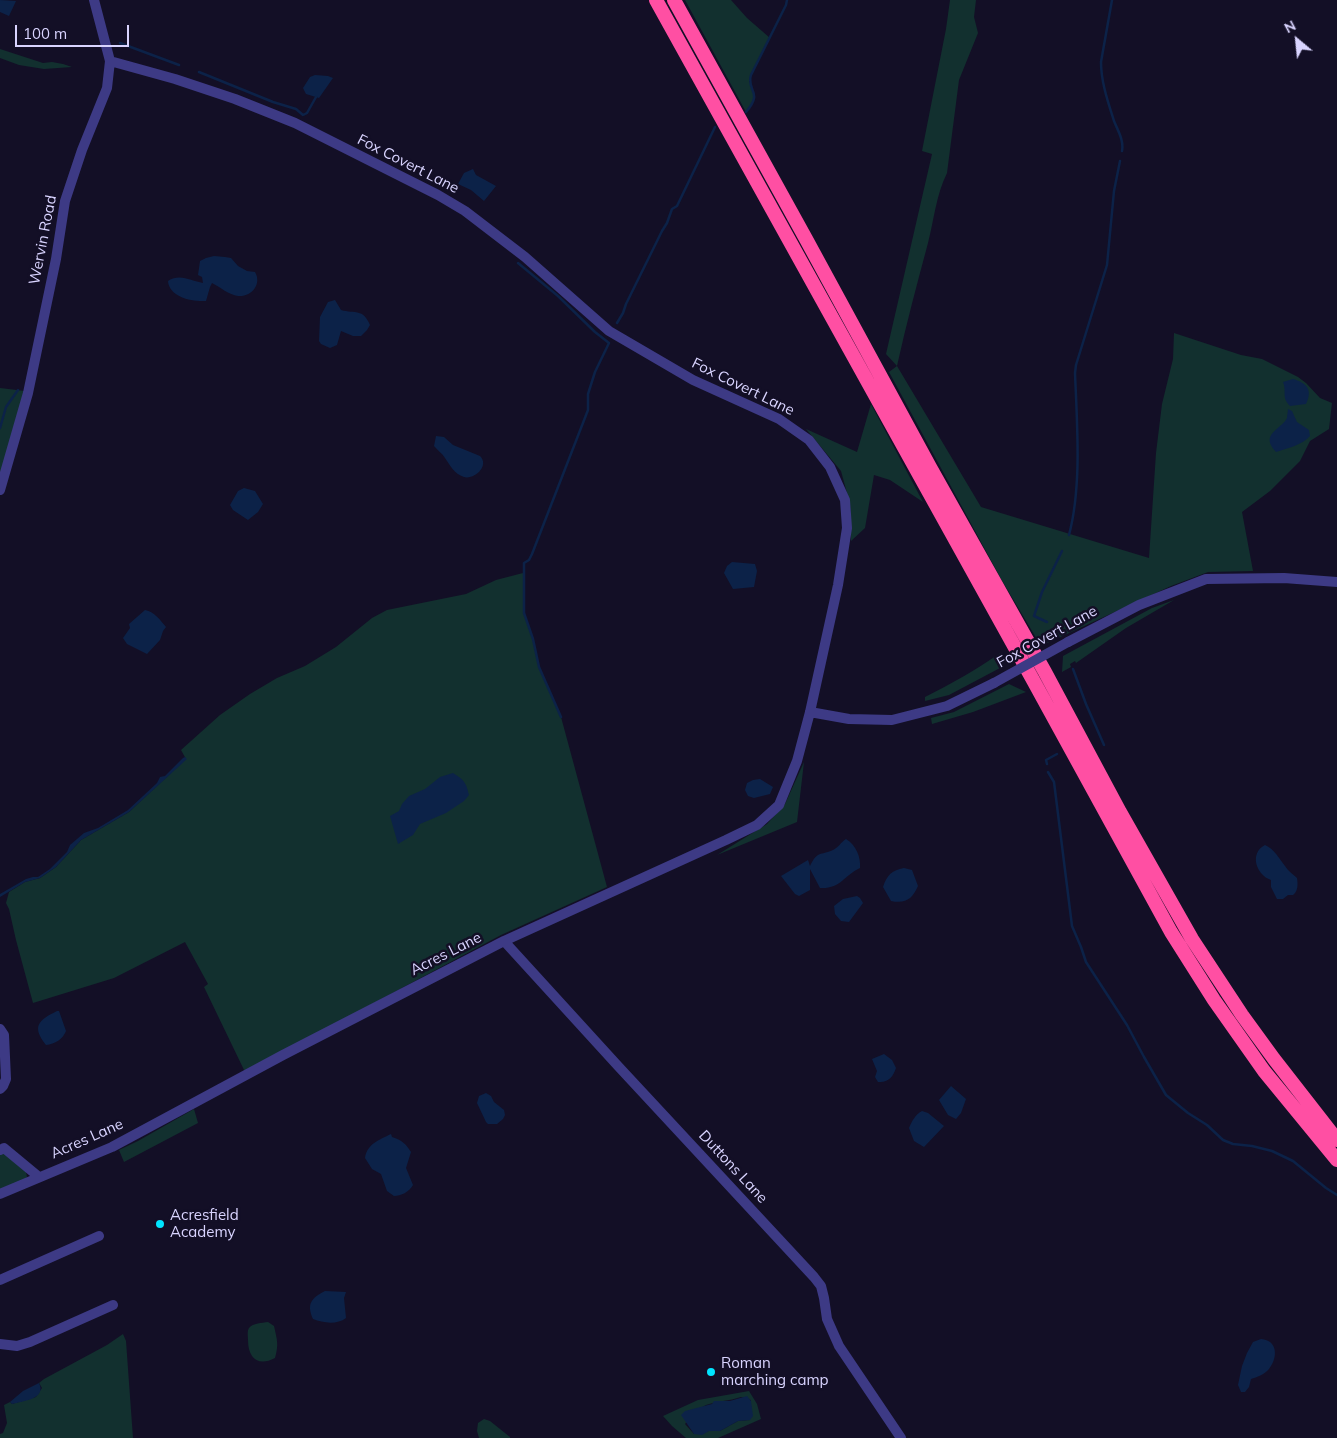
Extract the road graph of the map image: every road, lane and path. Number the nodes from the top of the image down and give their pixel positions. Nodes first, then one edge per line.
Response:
1 (94, 0) edge
2 (656, 0) edge
3 (674, 0) edge
4 (110, 62) junction
5 (0, 490) edge
6 (1337, 582) edge
7 (810, 712) junction
8 (504, 941) junction
9 (0, 1029) edge
10 (0, 1090) edge
11 (1337, 1140) edge
12 (0, 1150) edge
13 (1337, 1160) edge
14 (39, 1177) junction
15 (0, 1194) edge
16 (100, 1236) dead end
17 (0, 1280) edge
18 (113, 1305) dead end
19 (0, 1344) edge
20 (901, 1438) edge

1 - 4 street, Wervin Road
2 - 13 highway
3 - 11 highway
4 - 5 street, Wervin Road
4 - 7 street, Fox Covert Lane
6 - 7 street, Fox Covert Lane, bridge
7 - 8 street, Acres Lane
8 - 14 street, Acres Lane
8 - 20 street, Duttons Lane
9 - 10 street
12 - 14 street, Acres Lane
14 - 15 street, Acres Lane
16 - 17 street
18 - 19 street

